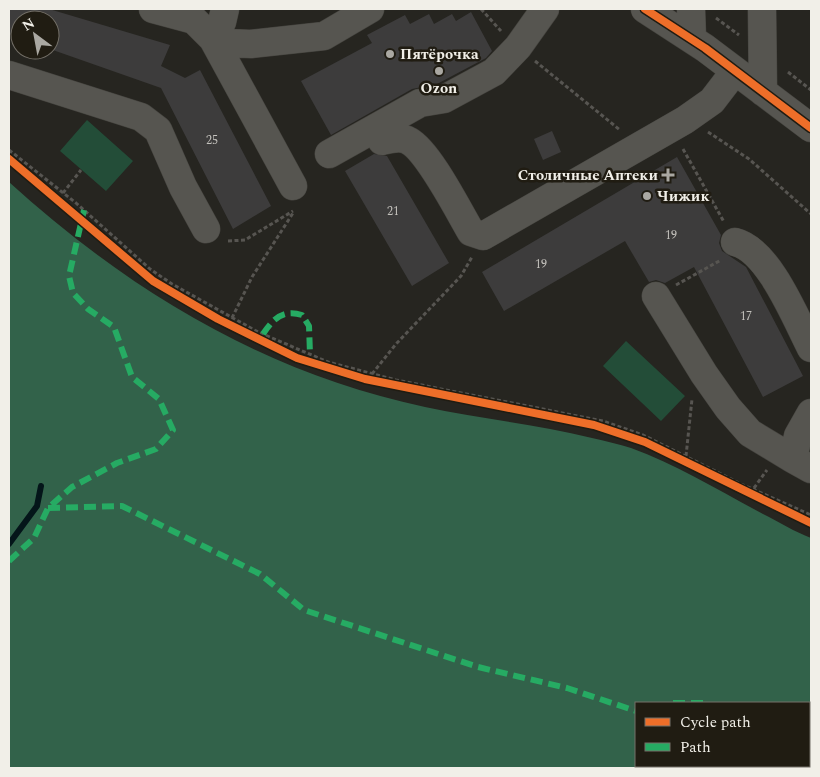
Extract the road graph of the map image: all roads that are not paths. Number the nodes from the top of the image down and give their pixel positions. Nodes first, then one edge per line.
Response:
1 (153, 9) edge
2 (225, 9) edge
3 (370, 9) edge
4 (545, 9) edge
5 (645, 9) edge
6 (691, 9) edge
7 (762, 9) edge
8 (692, 38) junction
9 (213, 39) junction
10 (735, 71) junction
11 (9, 74) edge
12 (763, 92) junction
13 (811, 128) edge
14 (382, 140) dead end
15 (329, 154) dead end
16 (294, 198) road end
17 (206, 229) road end
18 (741, 244) road end
19 (656, 296) road end
20 (811, 348) edge
21 (811, 413) edge
22 (802, 464) edge

1 - 9 street
2 - 9 street
3 - 9 street
4 - 15 street
5 - 8 street
6 - 8 street
7 - 12 street
8 - 10 street
9 - 16 street
10 - 12 street
10 - 14 street
11 - 17 street
12 - 13 street
18 - 20 street
19 - 22 street
21 - 22 street

